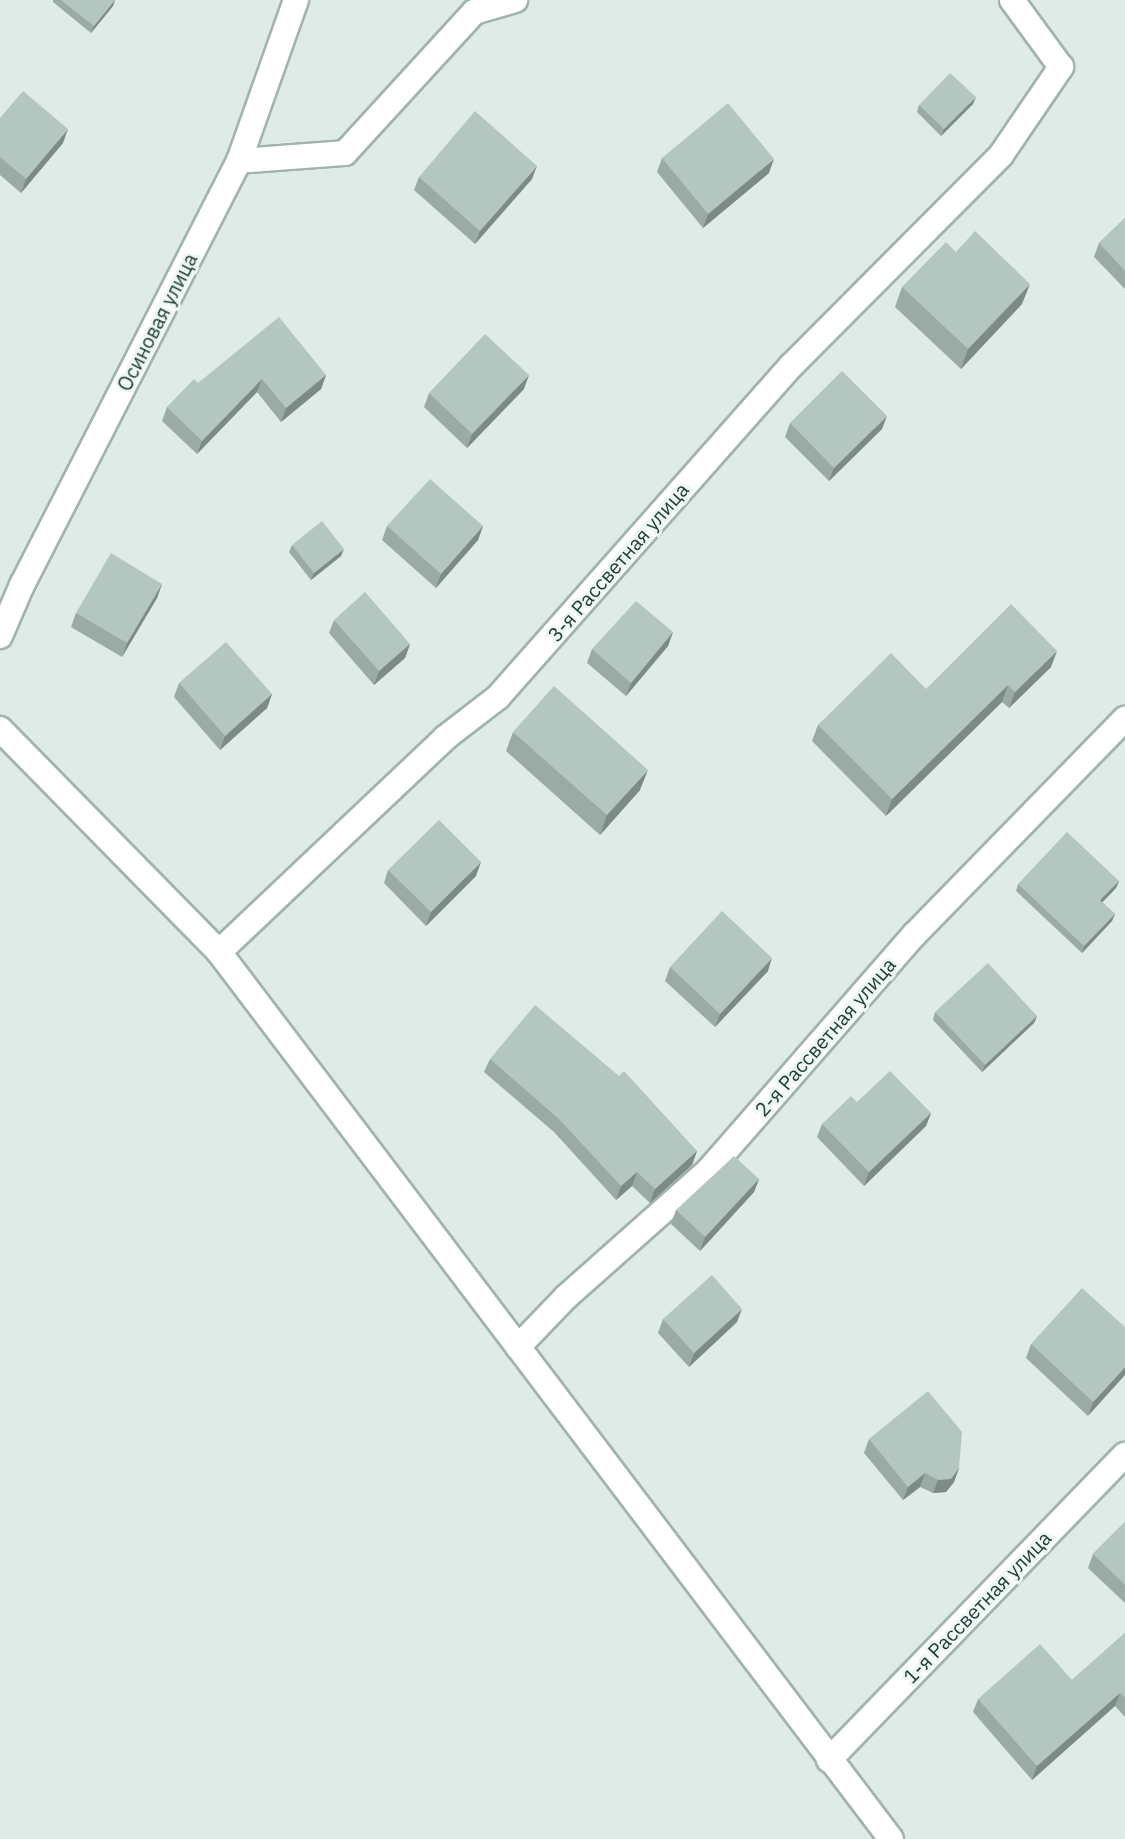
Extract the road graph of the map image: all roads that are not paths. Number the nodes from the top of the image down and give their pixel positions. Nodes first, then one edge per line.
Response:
1 (296, 0) edge
2 (515, 0) edge
3 (1012, 0) edge
4 (239, 161) junction
5 (0, 636) edge
6 (1125, 719) edge
7 (5, 743) edge
8 (219, 952) junction
9 (518, 1347) junction
10 (1125, 1455) edge
11 (829, 1760) junction
12 (891, 1839) edge

1 - 4 street, Осиновая улица
2 - 4 street
3 - 8 street, 3-я Рассветная улица
4 - 5 street, Осиновая улица
6 - 9 street, 2-я Рассветная улица
7 - 8 street
8 - 9 street
9 - 11 street
10 - 11 street, 1-я Рассветная улица
11 - 12 street

